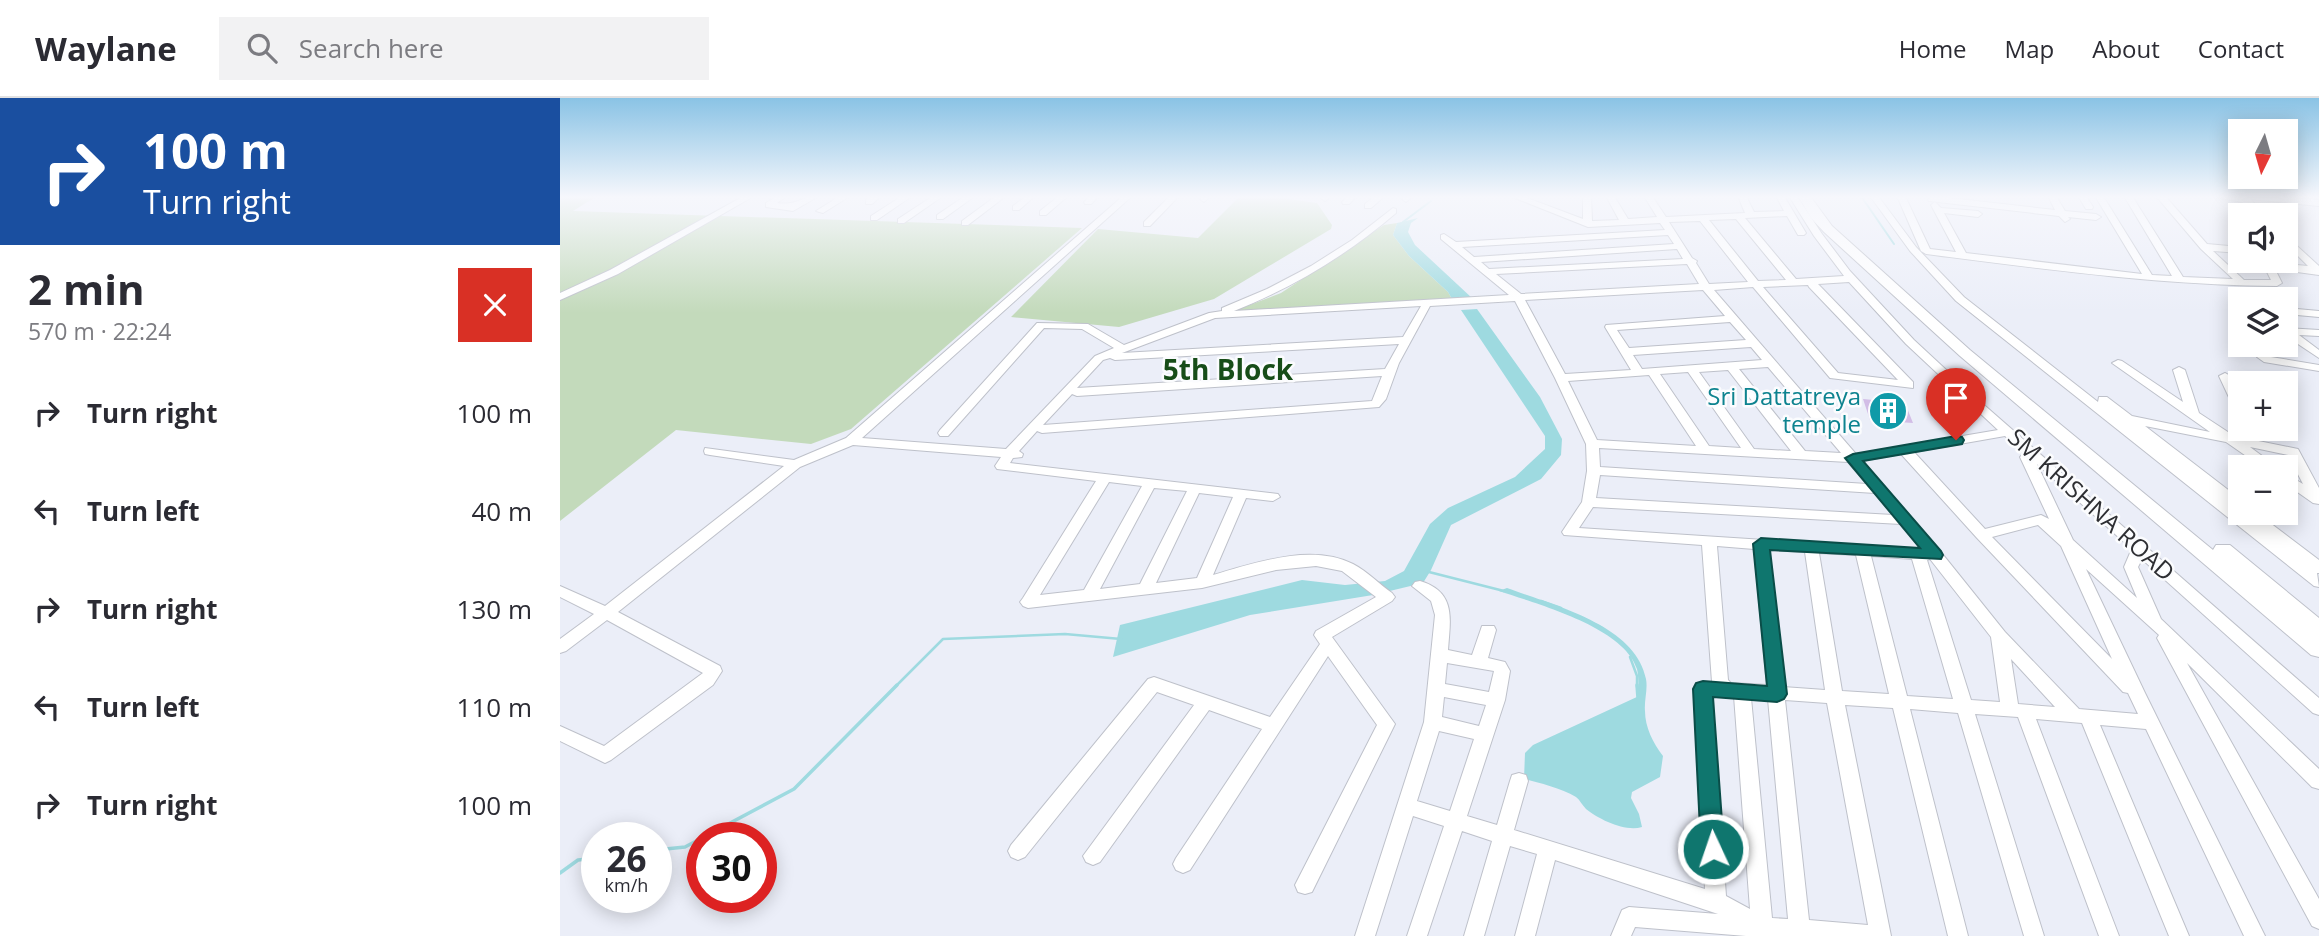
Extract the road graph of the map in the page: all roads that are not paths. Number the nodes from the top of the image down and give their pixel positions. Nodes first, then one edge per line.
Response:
1 (680, 235) edge
2 (1084, 235) edge
3 (1365, 235) edge
4 (1594, 235) edge
5 (1673, 235) edge
6 (1716, 235) edge
7 (1755, 235) edge
8 (1817, 235) edge
9 (1836, 235) edge
10 (1846, 235) edge
11 (1904, 235) edge
12 (1919, 235) edge
13 (1952, 235) edge
14 (2123, 235) edge
15 (2152, 235) edge
16 (2194, 235) edge
17 (1681, 246) junction
18 (2204, 247) junction
19 (2228, 249) edge
20 (2298, 252) edge
21 (1964, 256) junction
22 (2298, 256) edge
23 (2302, 256) junction
24 (1923, 259) junction
25 (1471, 260) junction
26 (1692, 261) junction
27 (2318, 271) edge
28 (1485, 272) junction
29 (2179, 279) junction
30 (1851, 281) junction
31 (1793, 282) junction
32 (2151, 282) junction
33 (2242, 283) junction
34 (1813, 285) junction
35 (1756, 286) junction
36 (1708, 289) junction
37 (1904, 290) junction
38 (560, 297) edge
39 (1520, 300) junction
40 (1426, 307) junction
41 (2298, 312) edge
42 (2319, 314) edge
43 (1212, 317) junction
44 (1734, 319) junction
45 (2319, 333) edge
46 (1407, 340) junction
47 (1755, 343) junction
48 (1626, 352) junction
49 (1118, 353) junction
50 (2319, 355) edge
51 (2045, 356) dead end
52 (2264, 357) edge
53 (1772, 363) junction
54 (2118, 363) dead end
55 (1732, 367) junction
56 (2319, 368) edge
57 (1692, 370) junction
58 (2179, 370) dead end
59 (1390, 372) junction
60 (1646, 372) junction
61 (1997, 372) junction
62 (2225, 376) dead end
63 (1561, 377) junction
64 (2228, 382) edge
65 (1077, 391) junction
66 (2194, 416) junction
67 (2127, 419) junction
68 (1042, 429) junction
69 (2009, 432) junction
70 (944, 433) dead end
71 (855, 437) junction
72 (2226, 438) junction
73 (2256, 441) edge
74 (1591, 443) junction
75 (2257, 444) junction
76 (1904, 449) junction
77 (1705, 450) junction
78 (710, 451) dead end
79 (1750, 452) junction
80 (2032, 453) junction
81 (1014, 454) junction
82 (1801, 455) junction
83 (2252, 455) edge
84 (1853, 458) junction
85 (795, 464) junction
86 (1594, 471) junction
87 (1105, 478) junction
88 (1150, 483) junction
89 (2298, 486) edge
90 (1195, 488) junction
91 (1878, 489) junction
92 (1242, 493) junction
93 (1273, 497) dead end
94 (2228, 497) edge
95 (2319, 500) edge
96 (1589, 502) junction
97 (1905, 520) junction
98 (2263, 525) edge
99 (1982, 535) junction
100 (1709, 541) junction
101 (2067, 542) junction
102 (1761, 544) junction
103 (1811, 547) junction
104 (1862, 550) junction
105 (1926, 555) junction
106 (2147, 555) junction
107 (2319, 568) edge
108 (2319, 582) edge
109 (1202, 583) junction
110 (1420, 586) dead end
111 (1145, 589) junction
112 (560, 591) edge
113 (1089, 595) junction
114 (607, 613) junction
115 (2158, 625) junction
116 (1488, 630) dead end
117 (2319, 630) edge
118 (1999, 636) junction
119 (1328, 644) junction
120 (560, 647) edge
121 (2319, 649) edge
122 (1439, 655) junction
123 (1478, 662) junction
124 (1438, 689) junction
125 (1734, 690) junction
126 (1777, 694) junction
127 (2137, 695) junction
128 (1835, 698) junction
129 (1496, 700) junction
130 (1206, 702) junction
131 (1900, 702) junction
132 (1964, 706) junction
133 (2319, 708) edge
134 (2017, 710) junction
135 (2081, 715) junction
136 (1433, 722) junction
137 (2152, 722) junction
138 (1274, 726) junction
139 (560, 733) edge
140 (1484, 734) junction
141 (1519, 781) dead end
142 (2319, 781) edge
143 (1406, 806) junction
144 (1457, 819) junction
145 (1505, 834) junction
146 (1548, 849) junction
147 (1018, 851) dead end
148 (1093, 856) dead end
149 (1182, 864) dead end
150 (2293, 868) junction
151 (1305, 885) dead end
152 (2319, 896) edge
153 (1716, 902) junction
154 (2319, 919) edge
155 (1800, 929) junction
156 (1766, 933) edge
157 (1365, 936) edge
158 (1417, 936) edge
159 (1474, 936) edge
160 (1525, 936) edge
161 (1621, 936) edge
162 (1880, 936) edge
163 (1958, 936) edge
164 (2034, 936) edge
165 (2109, 936) edge
166 (2179, 936) edge
167 (2255, 936) edge

1 - 38 street
2 - 71 street
3 - 43 street
4 - 25 street
5 - 17 street
6 - 35 street
7 - 31 street
8 - 30 street, SM KRISHNA ROAD
9 - 37 highway, SM KRISHNA ROAD
10 - 37 highway, SM KRISHNA ROAD
11 - 24 street
12 - 21 street
13 - 21 street
14 - 32 street
15 - 29 street
16 - 18 street
17 - 25 street
17 - 26 street
18 - 19 street
18 - 33 street
20 - 23 street
21 - 32 street
22 - 23 street
23 - 27 street
24 - 32 street
24 - 108 street
25 - 28 street
26 - 28 street
26 - 36 street
27 - 33 street
28 - 39 street
29 - 32 street
29 - 33 street
30 - 31 street
30 - 34 street
30 - 69 street, SM KRISHNA ROAD
31 - 35 street
34 - 35 street
34 - 35 street
35 - 36 street
36 - 39 street
36 - 44 street
37 - 61 highway, SM KRISHNA ROAD
39 - 40 street
39 - 43 street
39 - 63 street
40 - 43 street
40 - 46 street
41 - 42 street
43 - 49 street
44 - 47 street
44 - 48 street
45 - 50 street
46 - 49 street
46 - 59 street
47 - 48 street
47 - 53 street
48 - 60 street
49 - 65 street
49 - 70 street
49 - 81 street
51 - 67 street
52 - 56 street
53 - 55 street
53 - 84 street
54 - 66 street
55 - 57 street
55 - 82 street
57 - 60 street
57 - 79 street
58 - 66 street
59 - 65 street
59 - 68 street
60 - 63 street
60 - 77 street
61 - 117 highway, SM KRISHNA ROAD
61 - 121 highway, SM KRISHNA ROAD
62 - 64 street
63 - 74 street
65 - 68 street
66 - 72 street
67 - 72 street
67 - 94 street
68 - 81 street
69 - 76 street
69 - 80 street, SM KRISHNA ROAD
71 - 81 street
71 - 85 street
72 - 75 street
72 - 83 street
73 - 75 street
74 - 77 street
74 - 86 street
75 - 95 street
76 - 84 street
76 - 99 street
77 - 79 street
78 - 85 street
79 - 82 street
80 - 101 street
80 - 106 street, SM KRISHNA ROAD
81 - 87 street
82 - 84 street
84 - 91 street
85 - 114 street
86 - 91 street
86 - 96 street
87 - 88 street
87 - 113 street
88 - 90 street
88 - 113 street
89 - 95 street
90 - 92 street
90 - 111 street
91 - 97 street
92 - 93 street
92 - 109 street
96 - 97 street
96 - 100 street
97 - 105 street
98 - 107 street
99 - 101 street
99 - 127 street
100 - 102 street
100 - 125 street
101 - 115 street
101 - 127 street
102 - 103 street
102 - 126 street
103 - 104 street
103 - 128 street
104 - 105 street
104 - 131 street
105 - 118 street
105 - 132 street
106 - 115 street
106 - 133 street, SM KRISHNA ROAD
109 - 111 street
109 - 119 street
110 - 122 street
111 - 113 street
112 - 114 street
114 - 120 street
114 - 139 street
115 - 142 street
115 - 150 street
116 - 123 street
118 - 134 street
118 - 135 street
119 - 138 street
119 - 151 street
122 - 123 street
122 - 124 street
123 - 129 street
124 - 129 street
124 - 136 street
125 - 126 street
125 - 153 street
125 - 156 street
126 - 128 street
126 - 155 street
127 - 137 street
128 - 131 street
128 - 162 street
129 - 140 street
130 - 138 street
130 - 147 street
130 - 148 street
131 - 132 street
131 - 163 street
132 - 134 street
132 - 164 street
134 - 135 street
134 - 165 street
135 - 137 street
135 - 166 street
136 - 140 street
136 - 143 street
137 - 167 street
138 - 149 street
140 - 144 street
141 - 145 street
143 - 144 street
143 - 157 street
144 - 145 street
144 - 158 street
145 - 146 street
145 - 159 street
146 - 153 street
146 - 160 street
150 - 152 street
150 - 154 street
153 - 156 street
155 - 156 street
155 - 162 street
156 - 161 street

